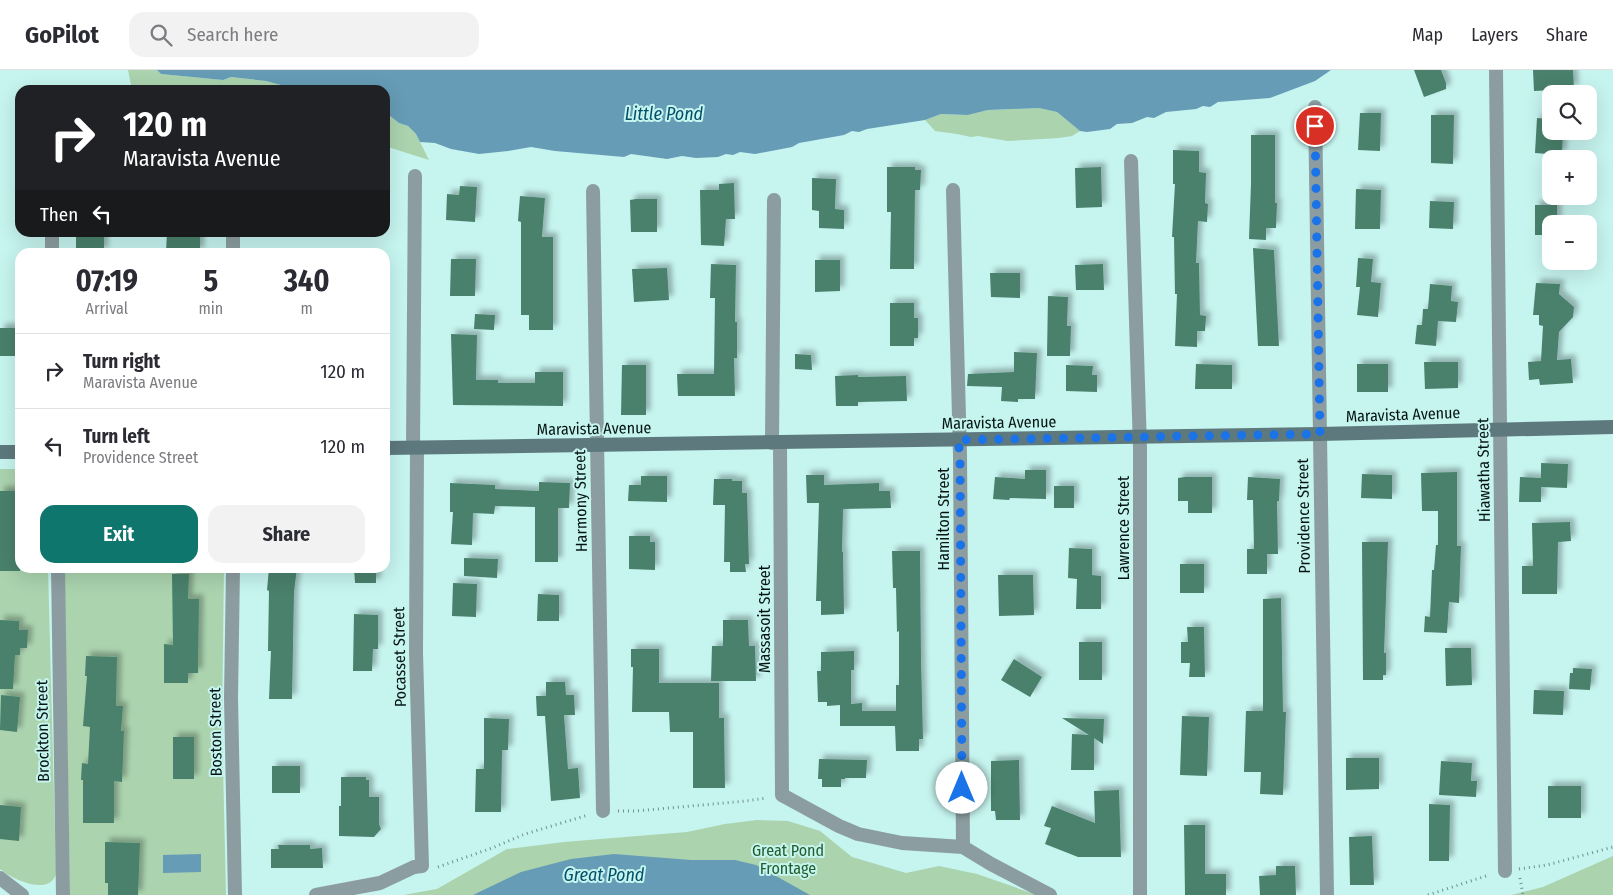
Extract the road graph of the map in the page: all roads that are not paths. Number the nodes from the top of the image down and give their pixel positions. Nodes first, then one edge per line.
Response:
1 (1496, 70) edge
2 (1315, 107) dead end
3 (1131, 161) dead end
4 (415, 176) dead end
5 (953, 190) dead end
6 (593, 191) dead end
7 (774, 200) dead end
8 (1613, 427) edge
9 (1500, 429) junction
10 (1320, 434) junction
11 (1140, 437) junction
12 (958, 440) junction
13 (776, 443) junction
14 (597, 446) junction
15 (415, 447) junction
16 (390, 448) edge
17 (0, 452) edge
18 (15, 452) edge
19 (58, 573) edge
20 (234, 573) edge
21 (603, 811) dead end
22 (963, 847) junction
23 (1505, 870) dead end
24 (0, 878) edge
25 (22, 895) edge
26 (63, 895) edge
27 (235, 895) edge
28 (316, 895) edge
29 (1050, 895) edge
30 (1140, 895) edge
31 (1327, 895) edge

1 - 9 street, Hiawatha Street
2 - 10 street, Providence Street
3 - 11 street, Lawrence Street
4 - 15 street, Pocasset Street
5 - 12 street, Hamilton Street
6 - 14 street, Harmony Street
7 - 13 street, Massasoit Street
8 - 9 main road, Maravista Avenue
9 - 10 main road, Maravista Avenue
9 - 23 street, Hiawatha Street
10 - 11 main road, Maravista Avenue
10 - 31 street, Providence Street
11 - 12 main road, Maravista Avenue
11 - 30 street, Lawrence Street
12 - 13 main road, Maravista Avenue
12 - 22 street, Hamilton Street
13 - 14 main road, Maravista Avenue
13 - 22 street, Massasoit Street
14 - 15 main road, Maravista Avenue
14 - 21 street, Harmony Street
15 - 16 main road, Maravista Avenue
15 - 28 street, Pocasset Street
17 - 18 main road
19 - 26 street, Brockton Street
20 - 27 street, Boston Street
22 - 29 street
24 - 25 street

